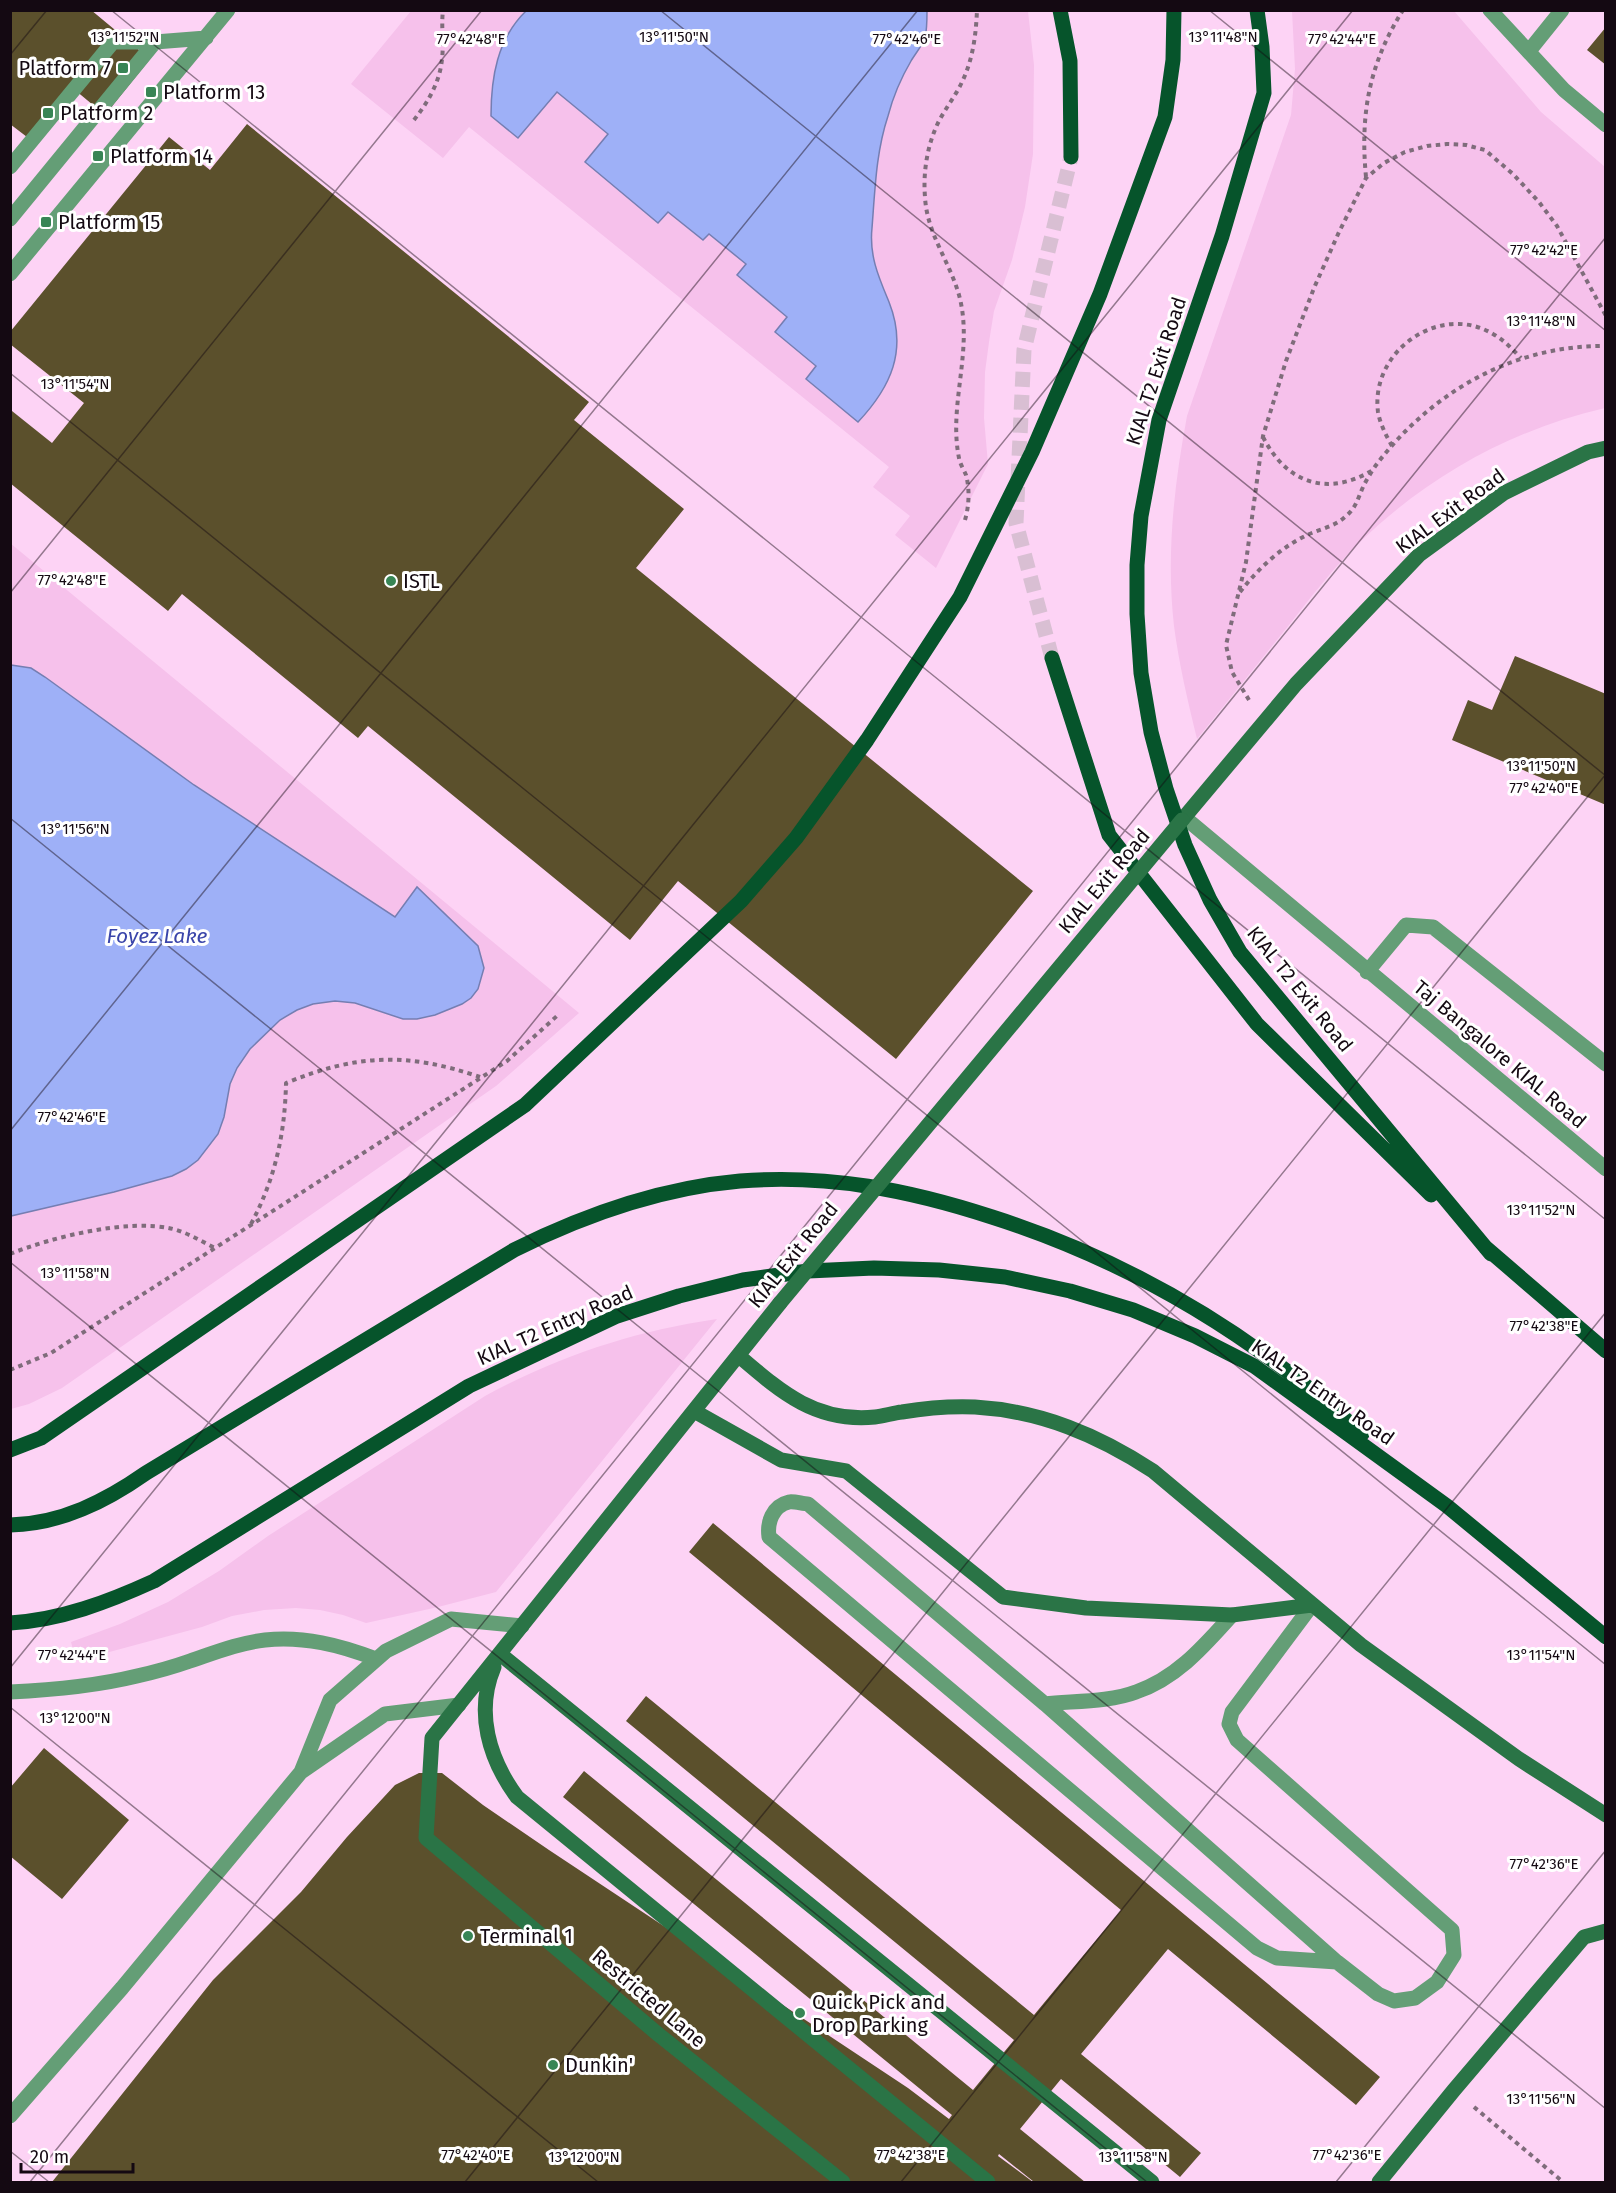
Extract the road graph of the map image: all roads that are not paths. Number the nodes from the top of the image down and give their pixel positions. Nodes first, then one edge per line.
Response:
1 (228, 10) edge
2 (1060, 10) edge
3 (1174, 10) edge
4 (1257, 10) edge
5 (1490, 10) edge
6 (1562, 10) edge
7 (206, 38) junction
8 (155, 42) junction
9 (1529, 51) junction
10 (1605, 125) edge
11 (1071, 157) tunnel mouth
12 (10, 167) edge
13 (10, 219) edge
14 (10, 274) edge
15 (1605, 448) edge
16 (1052, 658) tunnel mouth
17 (1183, 819) junction
18 (1367, 972) junction
19 (1605, 1064) edge
20 (1605, 1169) edge
21 (1491, 1254) junction
22 (1605, 1351) edge
23 (739, 1356) junction
24 (694, 1410) junction
25 (10, 1450) edge
26 (1447, 1506) junction
27 (10, 1525) edge
28 (1312, 1605) junction
29 (1232, 1615) junction
30 (10, 1623) edge
31 (522, 1626) junction
32 (1605, 1637) edge
33 (500, 1654) junction
34 (376, 1659) junction
35 (10, 1692) edge
36 (1045, 1704) junction
37 (459, 1705) junction
38 (301, 1772) junction
39 (1605, 1815) edge
40 (1605, 1931) edge
41 (1337, 1962) junction
42 (10, 2116) edge
43 (843, 2182) edge
44 (988, 2182) edge
45 (1152, 2182) edge
46 (1379, 2182) edge

1 - 7 lane
2 - 11 main road
3 - 25 main road
4 - 21 main road, KIAL T2 Exit Road
5 - 9 lane
6 - 9 lane
7 - 8 lane
7 - 14 lane
8 - 12 lane
8 - 13 lane
9 - 10 lane
15 - 17 main road, KIAL Exit Road
16 - 21 main road, KIAL T2 Exit Road
17 - 18 lane, Taj Bangalore KIAL Road
17 - 23 main road, KIAL Exit Road, bridge
18 - 19 lane
18 - 20 lane, Taj Bangalore KIAL Road
21 - 22 main road, KIAL T2 Exit Road
23 - 24 main road, KIAL Exit Road
23 - 28 main road
24 - 29 main road
24 - 31 main road, KIAL Exit Road
26 - 27 main road
26 - 30 main road, KIAL T2 Entry Road
26 - 32 main road, KIAL T2 Entry Road
28 - 29 main road
28 - 39 main road
28 - 41 lane
29 - 36 lane
31 - 33 main road, Restricted Lane
31 - 34 lane
33 - 37 main road, Restricted Lane
33 - 44 main road
33 - 45 main road
34 - 35 lane
34 - 38 lane
36 - 41 lane
36 - 41 lane
37 - 38 lane
37 - 43 main road, Restricted Lane
38 - 42 lane
40 - 46 main road

